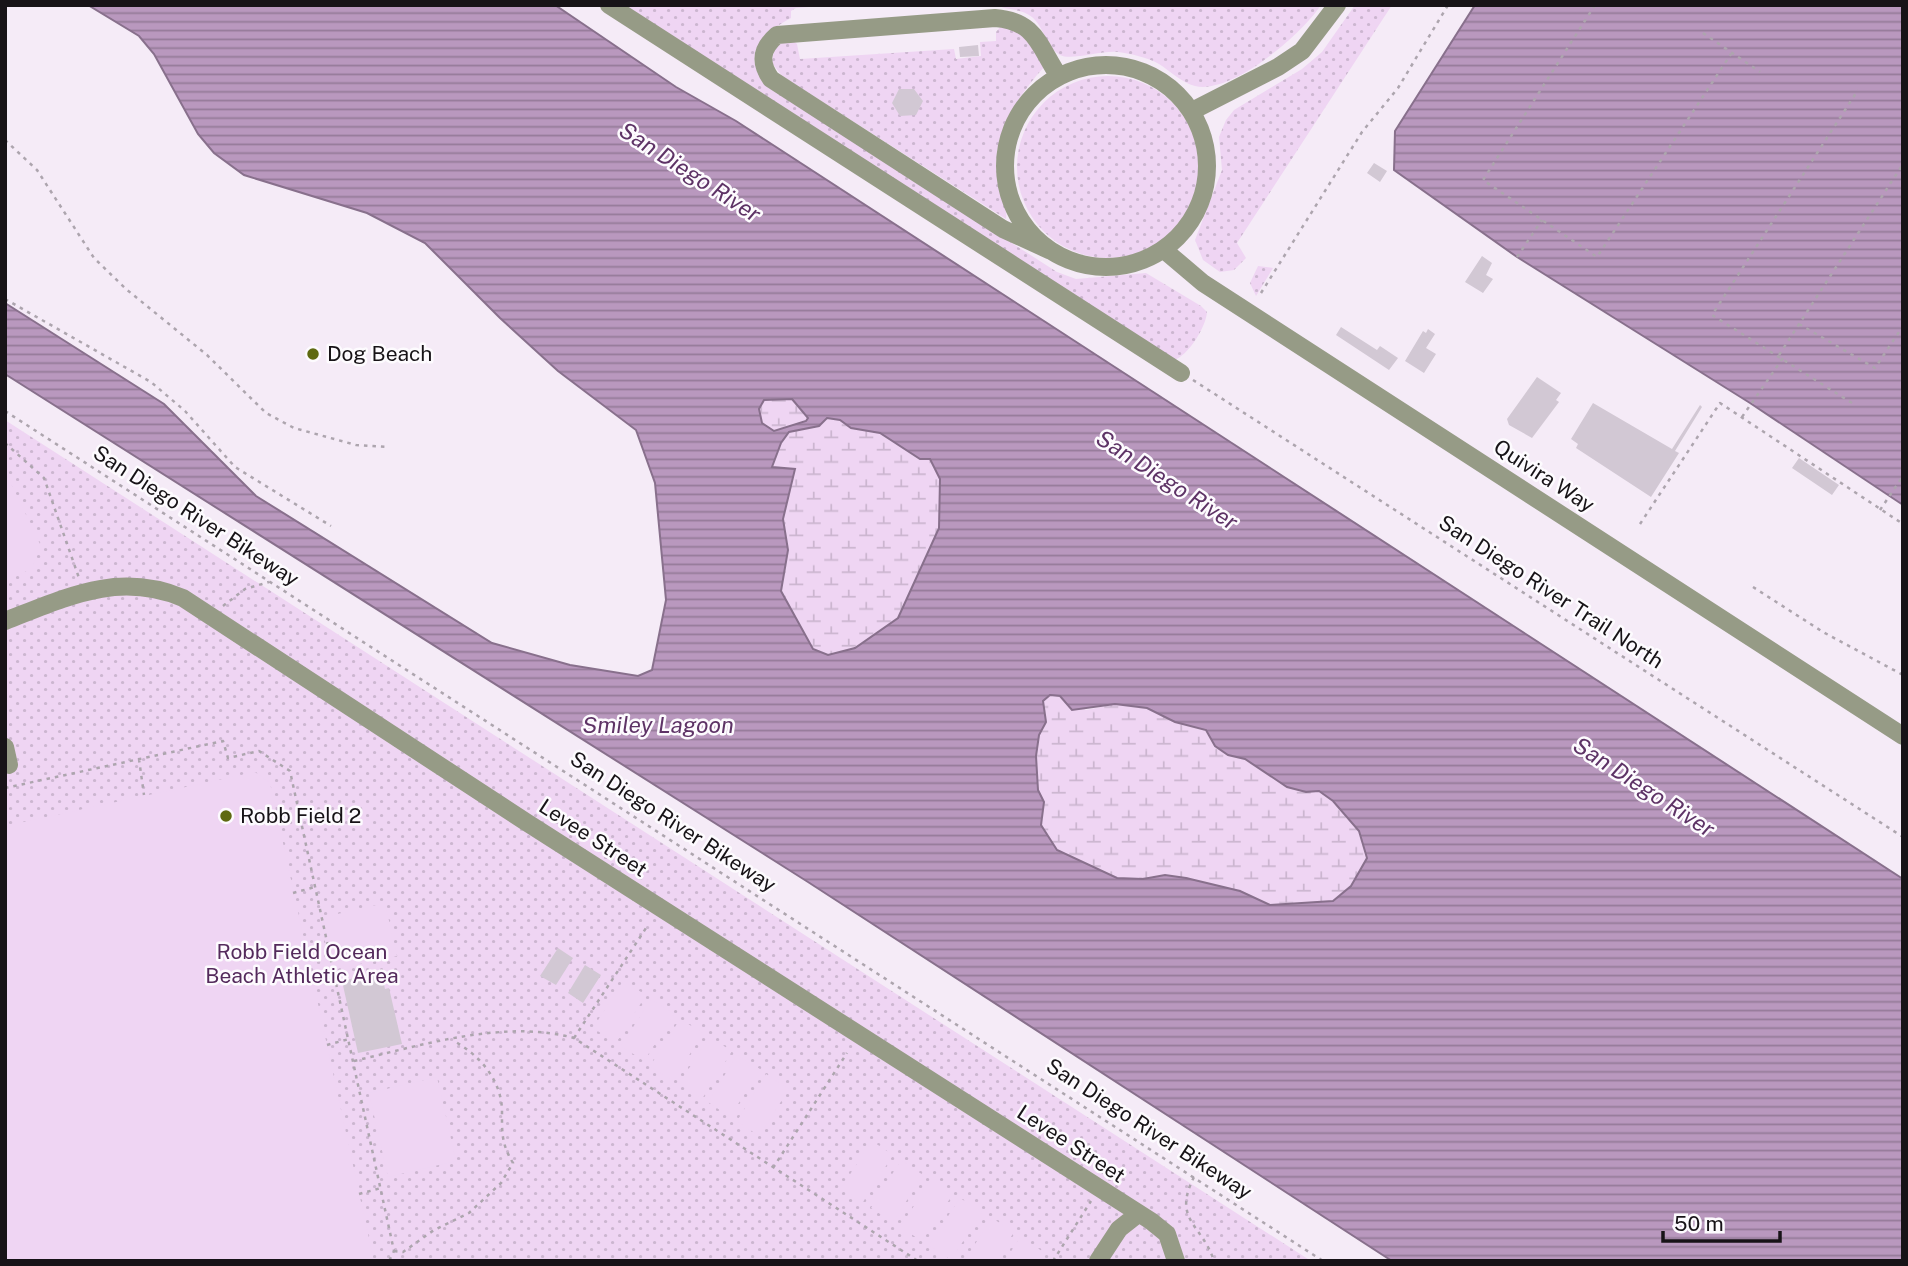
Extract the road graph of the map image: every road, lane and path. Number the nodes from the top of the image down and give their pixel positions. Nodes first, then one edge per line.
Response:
1 (610, 5) edge
2 (1337, 5) edge
3 (1448, 5) edge
4 (1595, 5) edge
5 (1703, 33) dead end
6 (1731, 54) junction
7 (1760, 72) dead end
8 (1058, 75) junction
9 (1858, 90) dead end
10 (1192, 111) junction
11 (5, 140) edge
12 (1903, 164) edge
13 (1542, 220) junction
14 (1049, 250) junction
15 (1164, 250) junction
16 (1517, 257) dead end
17 (1261, 293) dead end
18 (5, 299) edge
19 (1799, 324) junction
20 (1903, 326) edge
21 (1781, 357) junction
22 (1181, 373) joint
23 (1852, 403) dead end
24 (5, 411) edge
25 (1742, 417) junction
26 (5, 443) edge
27 (388, 447) dead end
28 (1903, 476) edge
29 (1880, 510) junction
30 (1640, 524) dead end
31 (1903, 524) edge
32 (331, 526) dead end
33 (269, 582) junction
34 (1753, 587) dead end
35 (84, 592) junction
36 (215, 618) junction
37 (5, 621) edge
38 (1903, 675) edge
39 (1903, 736) edge
40 (5, 747) edge
41 (139, 759) junction
42 (9, 765) dead end
43 (5, 788) edge
44 (144, 795) dead end
45 (1903, 837) edge
46 (316, 887) junction
47 (293, 893) dead end
48 (648, 925) dead end
49 (574, 1038) junction
50 (349, 1039) junction
51 (453, 1040) junction
52 (327, 1045) dead end
53 (847, 1054) dead end
54 (354, 1061) junction
55 (773, 1168) junction
56 (1194, 1177) junction
57 (381, 1188) junction
58 (1099, 1189) junction
59 (359, 1194) dead end
60 (1138, 1214) junction
61 (394, 1251) junction
62 (389, 1261) edge
63 (918, 1261) edge
64 (1053, 1261) edge
65 (1098, 1261) edge
66 (1176, 1261) edge
67 (1214, 1261) edge
68 (1322, 1261) edge

1 - 22 street
2 - 10 street
3 - 17 path
4 - 13 path
5 - 6 path
6 - 7 path
6 - 13 path
8 - 10 street
8 - 14 street
8 - 14 street
9 - 21 path
10 - 15 street
11 - 27 path
12 - 19 path
13 - 16 path
14 - 15 street
15 - 39 street, Quivira Way
18 - 32 path
19 - 20 path
19 - 21 path
21 - 23 path
21 - 25 path
22 - 45 path, San Diego River Trail North
24 - 33 path, San Diego River Bikeway
25 - 29 path
25 - 30 path
26 - 35 path
28 - 29 path
29 - 31 path
33 - 36 path
33 - 56 path, San Diego River Bikeway
34 - 38 path
35 - 36 street, Levee Street
35 - 37 street, Levee Street
36 - 58 street, Levee Street
40 - 42 street
41 - 43 path
41 - 44 path
41 - 46 path
46 - 47 path
46 - 50 path
48 - 49 path
49 - 51 path
49 - 55 path
50 - 52 path
50 - 54 path
51 - 54 path
51 - 61 path
53 - 55 path
54 - 57 path
55 - 63 path
56 - 67 path
56 - 68 path, San Diego River Bikeway
57 - 59 path
57 - 61 path
58 - 60 street, Levee Street
58 - 64 path
60 - 65 street
60 - 66 street, Levee Street
61 - 62 path

